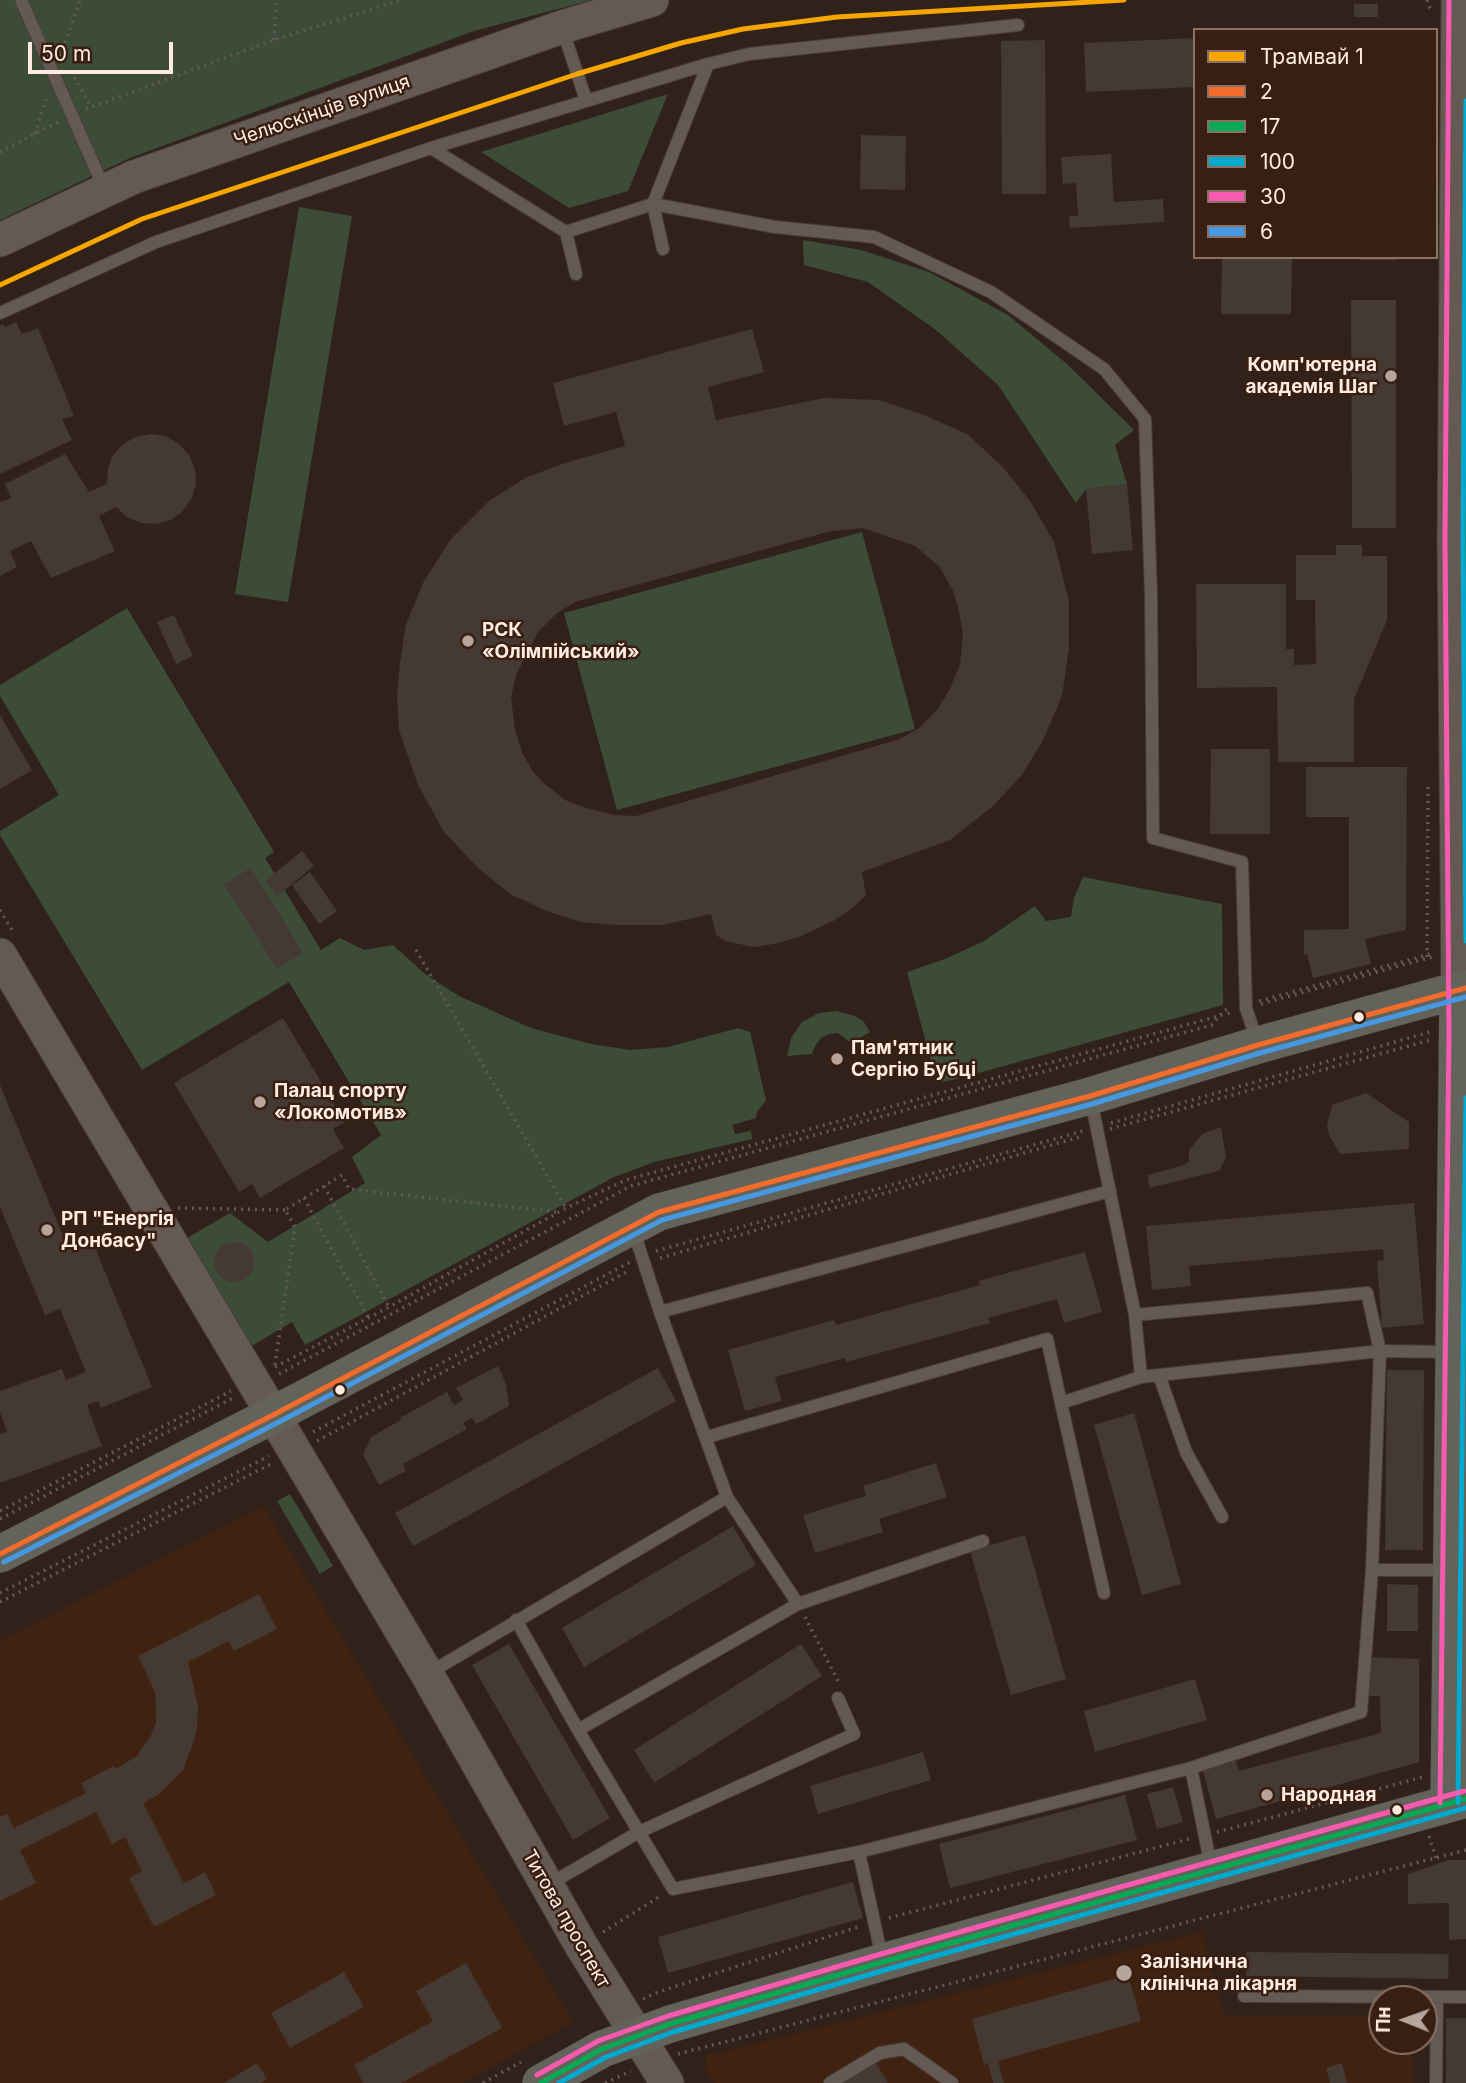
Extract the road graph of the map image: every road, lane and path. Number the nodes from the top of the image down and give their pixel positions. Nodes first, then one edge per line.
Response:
1 (21, 0) edge
2 (276, 0) edge
3 (401, 0) edge
4 (652, 0) edge
5 (1427, 0) edge
6 (1445, 6) edge
7 (1018, 26) dead end
8 (562, 27) junction
9 (274, 40) junction
10 (708, 64) junction
11 (586, 100) junction
12 (73, 114) junction
13 (431, 148) junction
14 (0, 152) edge
15 (105, 191) junction
16 (653, 204) junction
17 (566, 232) junction
18 (0, 240) edge
19 (663, 249) dead end
20 (576, 274) dead end
21 (0, 313) edge
22 (1460, 539) edge
23 (0, 910) edge
24 (7, 944) edge
25 (416, 950) dead end
26 (1461, 1001) edge
27 (1258, 1045) junction
28 (1093, 1111) junction
29 (324, 1186) junction
30 (1110, 1191) junction
31 (304, 1198) junction
32 (174, 1208) dead end
33 (566, 1208) dead end
34 (285, 1210) junction
35 (559, 1212) dead end
36 (637, 1240) junction
37 (389, 1307) dead end
38 (660, 1312) junction
39 (1135, 1315) junction
40 (368, 1317) dead end
41 (1380, 1351) junction
42 (1455, 1352) junction
43 (274, 1367) dead end
44 (1159, 1375) junction
45 (1141, 1377) junction
46 (1060, 1403) junction
47 (282, 1430) junction
48 (707, 1437) junction
49 (727, 1497) junction
50 (1222, 1517) dead end
51 (983, 1541) dead end
52 (0, 1554) edge
53 (1372, 1570) junction
54 (1452, 1570) junction
55 (0, 1593) edge
56 (1104, 1593) dead end
57 (797, 1604) junction
58 (516, 1620) junction
59 (427, 1674) junction
60 (838, 1698) joint
61 (1459, 1702) edge
62 (579, 1730) junction
63 (1450, 1767) junction
64 (1191, 1768) junction
65 (1457, 1801) edge
66 (639, 1832) junction
67 (1204, 1835) junction
68 (1466, 1850) edge
69 (859, 1852) junction
70 (1212, 1870) junction
71 (546, 1886) junction
72 (673, 1889) junction
73 (874, 1922) junction
74 (580, 1945) junction
75 (883, 1962) junction
76 (1244, 1996) dead end
77 (1368, 1997) edge
78 (1438, 1997) edge
79 (1466, 1997) edge
80 (644, 2047) edge
81 (1436, 2055) edge
82 (536, 2070) edge
83 (483, 2083) edge
84 (605, 2083) edge
85 (830, 2083) edge
86 (952, 2083) edge
87 (1436, 2083) edge

1 - 12 lane
2 - 9 path
3 - 9 path
4 - 8 main road, Челюскінців вулиця
5 - 6 path
6 - 22 main road
7 - 10 lane
8 - 11 lane
8 - 15 main road, Челюскінців вулиця
9 - 12 path
10 - 11 lane
10 - 16 lane
11 - 13 lane
12 - 14 path
12 - 15 lane
13 - 17 lane
13 - 21 lane
15 - 18 main road, Челюскінців вулиця
16 - 17 lane
16 - 19 lane
16 - 27 lane
17 - 20 lane
22 - 26 main road
23 - 24 path
24 - 47 main road, Титова проспект
25 - 33 path
26 - 27 main road
26 - 28 path
26 - 42 main road
27 - 28 main road
28 - 30 lane
28 - 36 path
28 - 36 main road
29 - 31 path
29 - 35 path
29 - 37 path
30 - 38 lane
30 - 39 lane
31 - 34 path
31 - 40 path
32 - 34 path
34 - 43 path
36 - 38 lane
36 - 47 main road
36 - 47 path
38 - 48 lane
39 - 41 lane
39 - 45 lane
41 - 42 lane
41 - 44 lane
41 - 53 lane
42 - 54 main road
44 - 45 lane
44 - 50 lane
45 - 46 lane
46 - 48 lane
46 - 56 lane
47 - 52 main road
47 - 55 path
47 - 59 main road, Титова проспект
48 - 49 lane
49 - 57 lane
49 - 58 lane
51 - 57 lane
53 - 54 lane
53 - 64 lane
54 - 61 main road
57 - 60 path
57 - 62 lane
58 - 59 lane
58 - 62 lane
59 - 71 main road, Титова проспект
60 - 66 lane
61 - 63 main road
62 - 66 lane
63 - 65 main road
63 - 67 path
64 - 67 lane
64 - 69 lane
65 - 70 main road
66 - 71 lane
66 - 72 lane
67 - 70 lane
67 - 73 path
68 - 80 path
69 - 72 lane
69 - 73 lane
70 - 75 main road
71 - 74 main road, Титова проспект
72 - 74 path
73 - 75 lane
73 - 80 path
74 - 80 main road, Титова проспект
75 - 80 main road
76 - 77 lane
78 - 79 lane
80 - 82 main road
80 - 84 path
81 - 87 lane
82 - 83 path
85 - 86 lane

